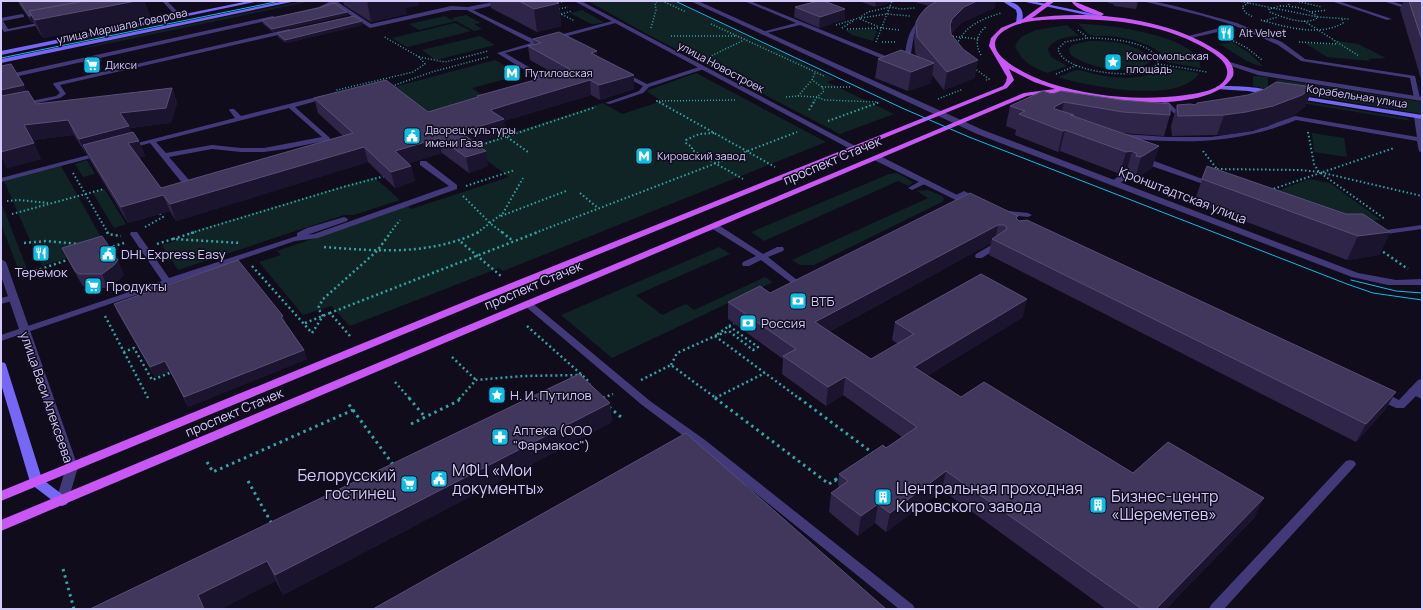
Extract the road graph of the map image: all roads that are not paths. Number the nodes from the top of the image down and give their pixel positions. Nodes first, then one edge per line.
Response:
1 (164, 1) edge
2 (258, 1) edge
3 (293, 1) edge
4 (333, 1) edge
5 (578, 1) edge
6 (693, 1) edge
7 (746, 1) edge
8 (1005, 1) edge
9 (1024, 1) edge
10 (1052, 1) edge
11 (1074, 1) edge
12 (1144, 1) edge
13 (1333, 1) edge
14 (1384, 1) edge
15 (1410, 1) edge
16 (493, 4) dead end
17 (1046, 6) junction
18 (1400, 6) junction
19 (468, 10) junction
20 (1422, 12) edge
21 (930, 13) edge
22 (22, 16) edge
23 (180, 17) junction
24 (355, 17) junction
25 (348, 18) edge
26 (1389, 19) dead end
27 (1122, 20) junction
28 (1, 21) edge
29 (55, 22) edge
30 (616, 22) junction
31 (1019, 23) junction
32 (799, 24) junction
33 (299, 29) edge
34 (1220, 30) dead end
35 (764, 33) junction
36 (1187, 36) junction
37 (554, 38) junction
38 (536, 43) junction
39 (566, 44) edge
40 (1, 53) edge
41 (1000, 59) junction
42 (1, 61) edge
43 (1227, 63) junction
44 (702, 68) junction
45 (620, 72) edge
46 (1, 78) edge
47 (544, 86) edge
48 (647, 86) junction
49 (1218, 88) junction
50 (1080, 93) junction
51 (1280, 94) edge
52 (1287, 95) edge
53 (332, 96) edge
54 (1420, 98) edge
55 (1163, 100) junction
56 (608, 103) road end
57 (289, 105) junction
58 (1, 110) edge
59 (232, 110) dead end
60 (939, 114) junction
61 (1420, 117) edge
62 (239, 118) junction
63 (958, 123) junction
64 (1187, 123) edge
65 (1113, 135) edge
66 (327, 138) junction
67 (1419, 139) junction
68 (152, 141) junction
69 (855, 148) junction
70 (121, 149) edge
71 (315, 151) edge
72 (1422, 151) edge
73 (106, 153) edge
74 (164, 156) junction
75 (1132, 156) edge
76 (877, 158) junction
77 (423, 163) dead end
78 (1125, 176) edge
79 (1, 180) edge
80 (925, 182) junction
81 (1114, 183) junction
82 (202, 184) edge
83 (912, 188) dead end
84 (1222, 188) edge
85 (978, 208) edge
86 (990, 213) joint
87 (1028, 215) dead end
88 (1011, 223) edge
89 (714, 226) junction
90 (1422, 227) edge
91 (1373, 234) edge
92 (136, 236) road end
93 (998, 245) edge
94 (780, 249) dead end
95 (761, 256) junction
96 (979, 256) dead end
97 (1, 262) edge
98 (746, 264) dead end
99 (793, 280) edge
100 (167, 281) junction
101 (1422, 282) edge
102 (13, 298) junction
103 (1, 302) edge
104 (528, 304) junction
105 (25, 330) junction
106 (1, 338) edge
107 (1, 365) edge
108 (1422, 383) edge
109 (1371, 391) edge
110 (1418, 394) edge
111 (1350, 464) dead end
112 (72, 467) junction
113 (36, 482) junction
114 (1, 496) edge
115 (62, 501) junction
116 (1, 526) edge
117 (908, 609) edge
118 (1216, 609) edge

1 - 23 lane
2 - 23 main road, улица Маршала Говорова
3 - 42 main road, улица Маршала Говорова
4 - 24 lane
4 - 46 lane
5 - 30 street, улица Новостроек
6 - 35 street
7 - 32 lane
8 - 31 main road
9 - 17 main road
10 - 17 main road
11 - 27 main road
12 - 54 lane
13 - 26 lane
14 - 18 lane
15 - 18 lane
16 - 19 lane
17 - 27 main road
17 - 31 main road
18 - 20 lane
19 - 24 lane
19 - 38 lane
21 - 32 lane
22 - 28 lane
23 - 40 main road, улица Маршала Говорова
24 - 25 lane
27 - 31 main road
27 - 36 main road
28 - 29 lane
30 - 37 lane
30 - 44 street, улица Новостроек
31 - 41 main road
32 - 35 lane
33 - 58 lane
34 - 36 lane
35 - 60 street
36 - 43 main road
37 - 38 lane
37 - 39 lane
38 - 47 lane
41 - 50 main road
41 - 60 main road, проспект Стачек
43 - 49 main road
43 - 54 street, Корабельная улица
44 - 48 lane
44 - 69 street, улица Новостроек
45 - 48 lane
48 - 56 lane
49 - 51 main road
49 - 55 main road
50 - 55 main road
50 - 63 main road, проспект Стачек
52 - 61 main road, Корабельная улица
53 - 57 lane
55 - 64 lane
57 - 62 lane
57 - 66 lane
59 - 62 lane
60 - 63 street, Кронштадтская улица
60 - 69 main road, проспект Стачек
61 - 67 lane
62 - 68 lane
63 - 76 main road, проспект Стачек
63 - 81 street, Кронштадтская улица
65 - 67 lane
66 - 71 lane
66 - 74 lane
67 - 72 lane
68 - 70 lane
68 - 74 lane
69 - 112 main road, проспект Стачек
73 - 79 lane
74 - 82 lane
75 - 84 lane
76 - 80 street
76 - 89 main road, проспект Стачек
77 - 100 lane
78 - 81 lane
80 - 83 lane
80 - 85 street
81 - 101 street, Кронштадтская улица
86 - 87 lane
86 - 88 street
89 - 95 lane
89 - 104 main road, проспект Стачек
90 - 91 lane
92 - 100 lane
93 - 96 lane
94 - 95 lane
95 - 98 lane
95 - 99 lane
97 - 102 street, улица Васи Алексеева
100 - 105 lane
102 - 103 lane
102 - 105 street, улица Васи Алексеева
104 - 115 main road, проспект Стачек
104 - 117 lane
105 - 106 lane
105 - 112 street, улица Васи Алексеева
107 - 113 main road
108 - 110 street
109 - 110 street
111 - 118 lane
112 - 113 main road, проспект Стачек
112 - 115 street, улица Васи Алексеева
113 - 114 main road, проспект Стачек
113 - 115 main road
115 - 116 main road, проспект Стачек

